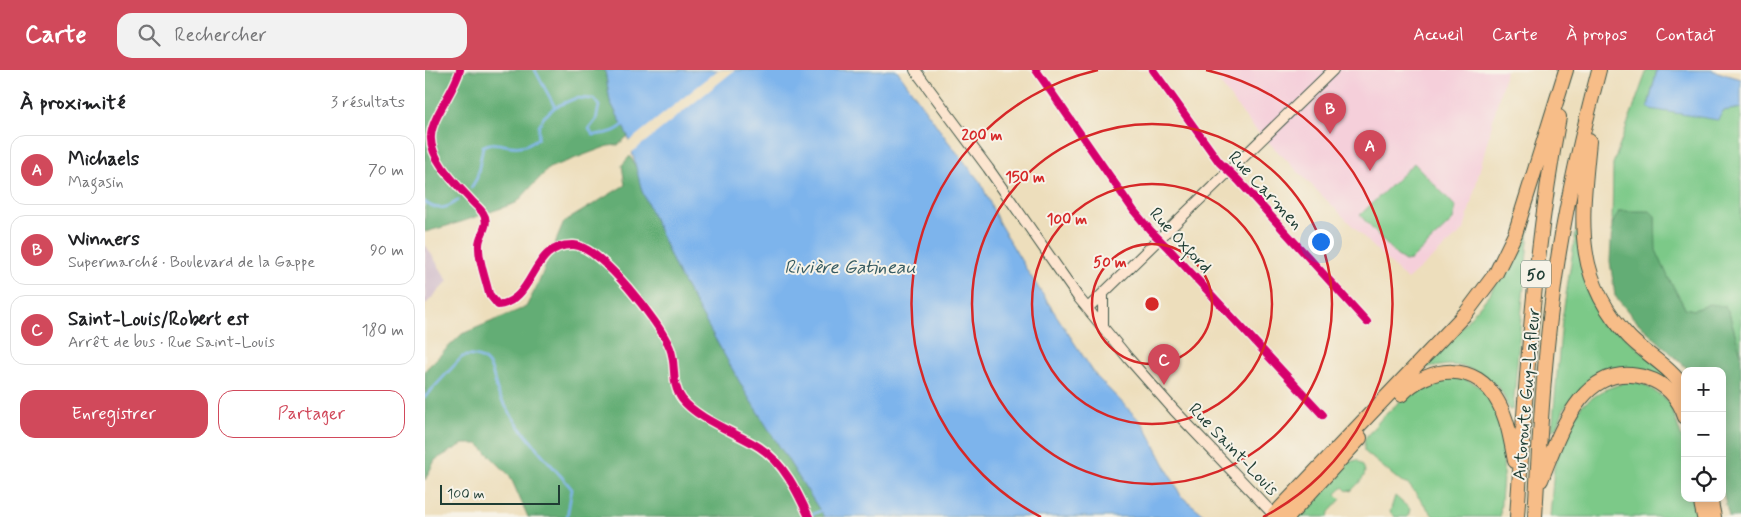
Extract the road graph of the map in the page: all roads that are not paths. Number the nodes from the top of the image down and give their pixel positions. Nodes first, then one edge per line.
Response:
1 (915, 70) edge
2 (1036, 70) edge
3 (1153, 70) edge
4 (1333, 70) edge
5 (1567, 70) edge
6 (1599, 70) edge
7 (1592, 96) junction
8 (1229, 172) junction
9 (1159, 239) junction
10 (1103, 294) junction
11 (1088, 308) junction
12 (1367, 322) dead end
13 (1103, 326) junction
14 (1681, 385) edge
15 (1683, 412) edge
16 (1323, 415) dead end
17 (1519, 480) junction
18 (1536, 492) junction
19 (1702, 502) edge
20 (1711, 502) edge
21 (1280, 516) edge
22 (1517, 517) edge
23 (1535, 517) edge
24 (1704, 517) edge
25 (1714, 517) edge

1 - 11 main road, Rue Saint-Louis
2 - 9 street, Rue Oxford
3 - 8 street, Rue Carmen
4 - 8 main road
5 - 17 highway, Autoroute Guy-Lafleur / 50
5 - 21 highway
6 - 7 highway, Autoroute Guy-Lafleur / 50
7 - 14 highway
7 - 18 highway, Autoroute Guy-Lafleur / 50
8 - 9 main road
8 - 12 street, Rue Carmen
9 - 10 main road
9 - 16 street, Rue Oxford
10 - 11 main road
10 - 13 main road
11 - 13 main road, Rue Saint-Louis
13 - 21 main road, Rue Saint-Louis
15 - 18 highway
17 - 21 highway
17 - 22 highway, Autoroute Guy-Lafleur / 50
18 - 23 highway, Autoroute Guy-Lafleur / 50
19 - 24 highway
20 - 25 highway

